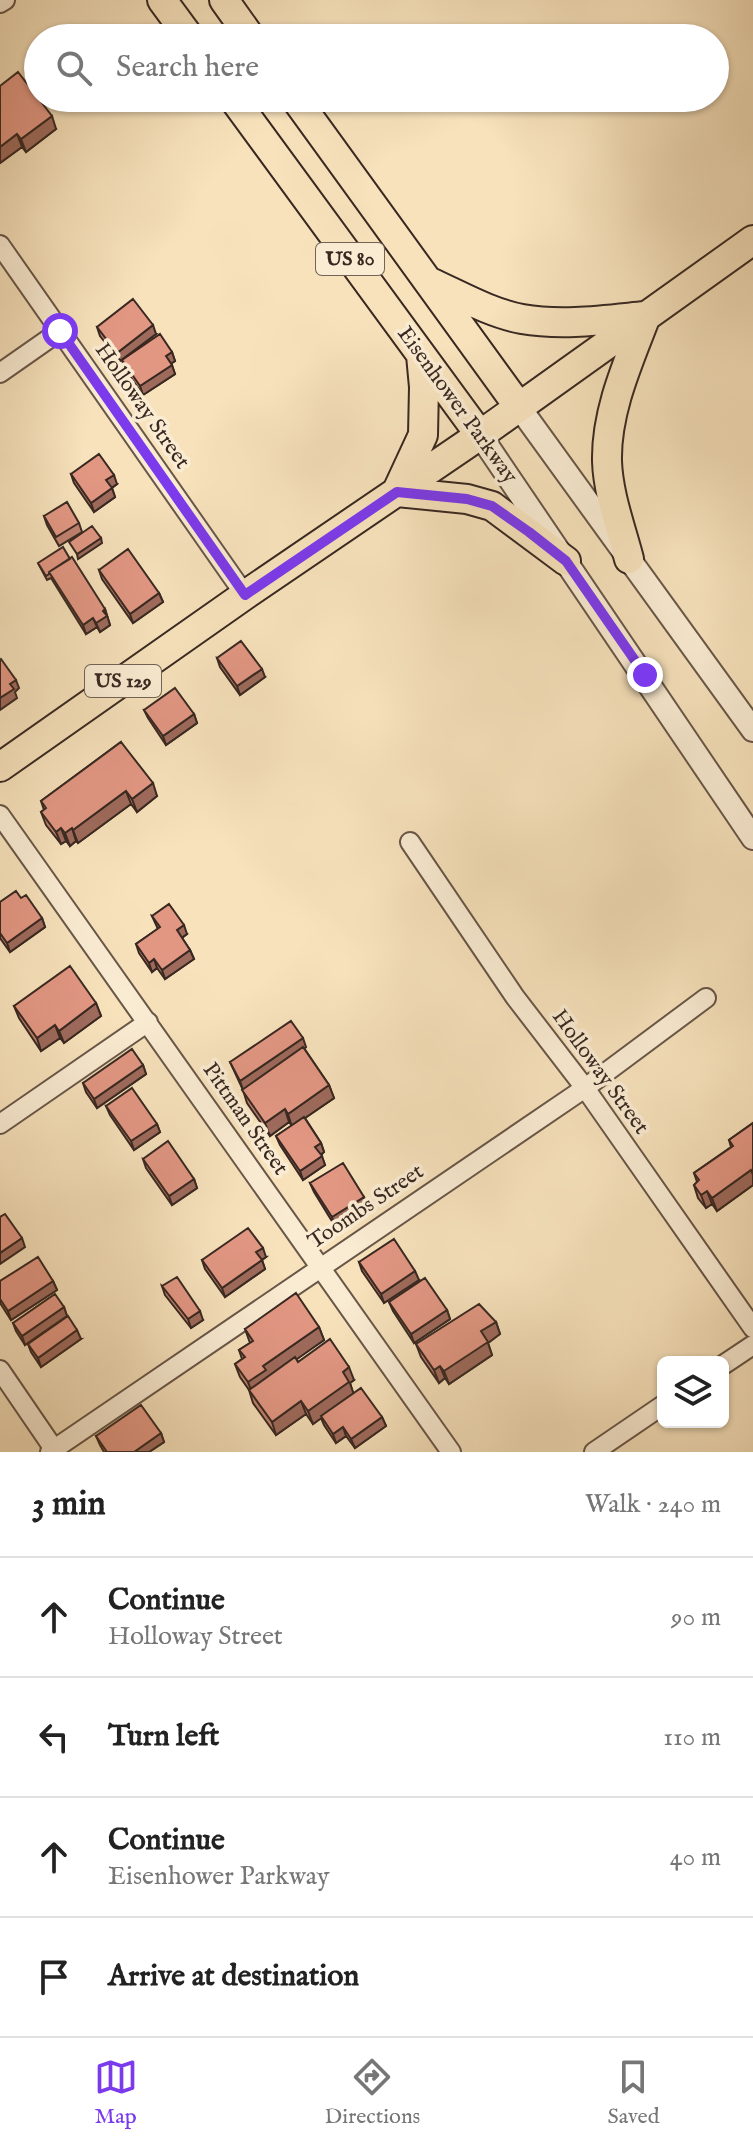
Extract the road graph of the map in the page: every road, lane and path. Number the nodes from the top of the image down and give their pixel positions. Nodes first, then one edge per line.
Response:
1 (162, 0) edge
2 (224, 0) edge
3 (180, 24) edge
4 (241, 24) edge
5 (243, 112) edge
6 (305, 112) edge
7 (753, 240) edge
8 (0, 245) edge
9 (428, 282) junction
10 (646, 316) junction
11 (60, 331) junction
12 (420, 354) junction
13 (0, 373) edge
14 (519, 407) junction
15 (480, 435) junction
16 (397, 492) junction
17 (629, 559) junction
18 (566, 561) junction
19 (245, 595) junction
20 (753, 730) edge
21 (0, 767) edge
22 (0, 815) edge
23 (753, 838) edge
24 (410, 842) dead end
25 (706, 998) dead end
26 (148, 1022) junction
27 (585, 1088) junction
28 (0, 1124) edge
29 (319, 1267) junction
30 (753, 1328) edge
31 (753, 1345) edge
32 (729, 1361) edge
33 (0, 1370) edge
34 (657, 1409) edge
35 (54, 1451) edge
36 (451, 1452) edge
37 (594, 1452) edge

1 - 3 main road
2 - 4 main road
5 - 12 main road, Eisenhower Parkway / US 80
6 - 9 main road, US 80
7 - 10 main road
8 - 11 street, Holloway Street
9 - 10 main road
9 - 14 main road
10 - 14 main road
10 - 17 main road
11 - 13 street
11 - 19 street, Holloway Street
12 - 15 main road, Eisenhower Parkway / US 80
12 - 16 main road
14 - 15 main road
14 - 17 street
15 - 16 main road, US 129
15 - 18 street, Eisenhower Parkway
16 - 18 main road
16 - 19 main road, US 129
17 - 20 street
18 - 23 street, Eisenhower Parkway
19 - 21 main road, US 129
22 - 26 street, Pittman Street
24 - 27 street, Holloway Street
25 - 27 street, Toombs Street
26 - 28 street
26 - 29 street, Pittman Street
27 - 29 street, Toombs Street
27 - 30 street, Holloway Street
29 - 35 street, Toombs Street
29 - 36 street, Pittman Street
31 - 32 street
33 - 35 street
34 - 37 street

